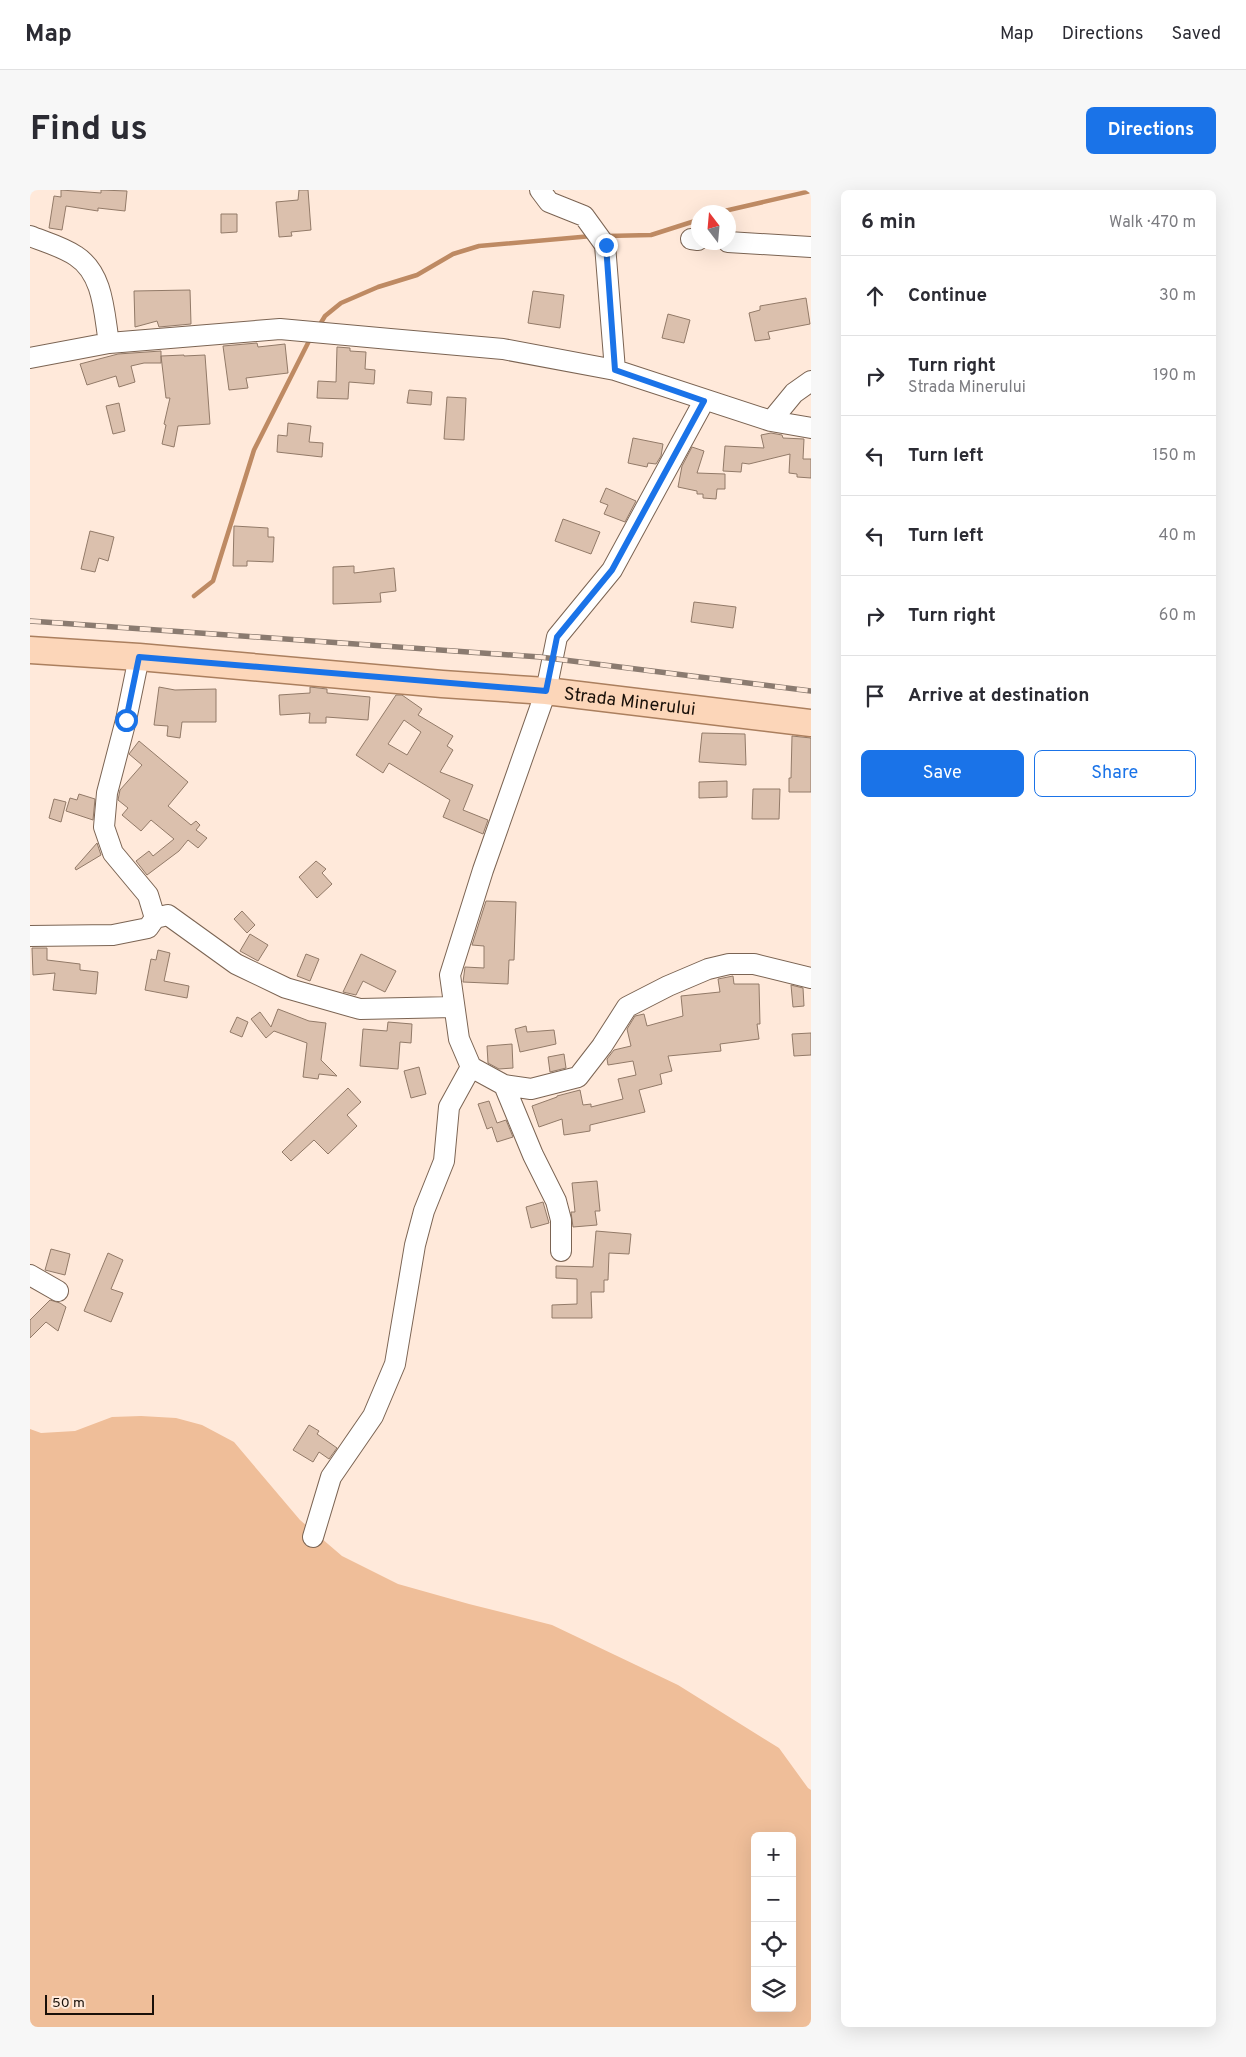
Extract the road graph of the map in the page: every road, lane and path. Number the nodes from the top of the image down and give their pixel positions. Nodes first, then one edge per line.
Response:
1 (540, 190) edge
2 (30, 236) edge
3 (736, 242) edge
4 (811, 247) edge
5 (109, 343) junction
6 (30, 358) edge
7 (615, 370) junction
8 (811, 381) edge
9 (704, 401) junction
10 (772, 421) junction
11 (811, 428) edge
12 (30, 650) edge
13 (139, 657) junction
14 (546, 691) junction
15 (811, 723) edge
16 (155, 918) junction
17 (30, 936) edge
18 (811, 978) edge
19 (454, 1007) junction
20 (471, 1067) junction
21 (504, 1085) junction
22 (561, 1251) dead end
23 (30, 1275) edge
24 (58, 1291) dead end
25 (313, 1538) dead end

1 - 7 street
2 - 5 street
3 - 4 street
5 - 6 street
5 - 7 street
7 - 9 street
8 - 10 street
9 - 10 street
9 - 14 street
10 - 11 street
12 - 13 main road, Strada Minerului
13 - 14 main road, Strada Minerului
13 - 16 street
14 - 15 main road, Strada Minerului
14 - 19 street
16 - 17 street
16 - 19 street
18 - 21 street
19 - 20 street
20 - 21 street
20 - 25 street
21 - 22 street
23 - 24 street

